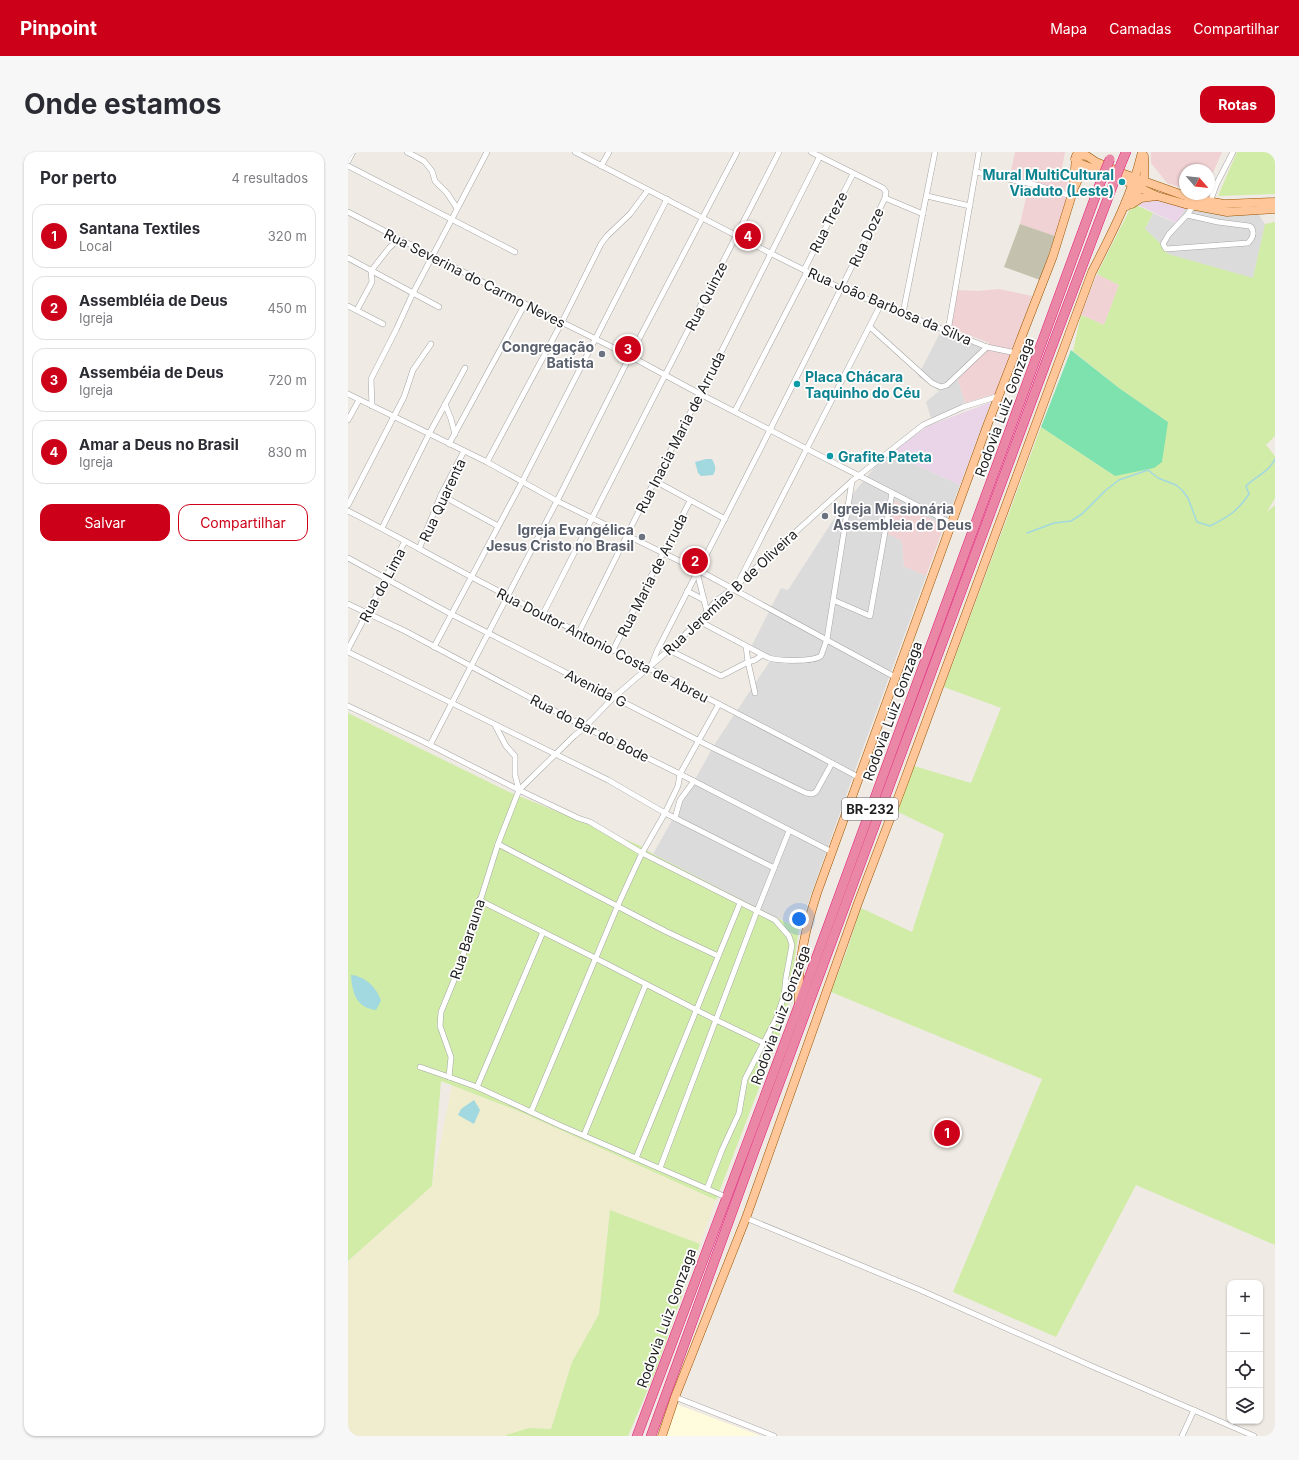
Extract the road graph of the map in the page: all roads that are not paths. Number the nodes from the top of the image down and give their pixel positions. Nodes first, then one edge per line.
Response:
1 (353, 152) edge
2 (406, 152) edge
3 (487, 152) edge
4 (575, 152) edge
5 (609, 152) edge
6 (736, 152) edge
7 (779, 152) edge
8 (811, 152) edge
9 (935, 152) edge
10 (979, 152) edge
11 (1092, 152) edge
12 (1126, 152) edge
13 (1143, 152) edge
14 (1232, 152) edge
15 (1077, 155) edge
16 (820, 156) junction
17 (1111, 156) edge
18 (348, 162) edge
19 (1095, 165) junction
20 (348, 166) edge
21 (601, 166) junction
22 (1145, 169) junction
23 (976, 172) junction
24 (853, 174) junction
25 (1119, 181) junction
26 (1134, 181) junction
27 (1143, 185) junction
28 (1162, 188) junction
29 (648, 190) junction
30 (1072, 192) junction
31 (927, 196) junction
32 (1157, 196) junction
33 (885, 197) junction
34 (667, 199) junction
35 (1210, 202) junction
36 (1275, 202) edge
37 (970, 206) junction
38 (1193, 206) junction
39 (457, 208) junction
40 (1275, 210) edge
41 (1124, 211) junction
42 (348, 212) edge
43 (923, 214) junction
44 (1187, 215) junction
45 (702, 217) junction
46 (451, 219) junction
47 (736, 236) junction
48 (399, 239) junction
49 (515, 252) dead end
50 (770, 253) junction
51 (432, 256) junction
52 (348, 258) edge
53 (371, 270) junction
54 (805, 271) junction
55 (842, 289) junction
56 (413, 293) junction
57 (525, 304) junction
58 (881, 304) junction
59 (348, 306) edge
60 (439, 307) dead end
61 (357, 310) junction
62 (904, 313) junction
63 (562, 322) junction
64 (383, 324) dead end
65 (870, 327) junction
66 (948, 330) junction
67 (594, 339) junction
68 (431, 344) dead end
69 (987, 347) junction
70 (1016, 353) junction
71 (630, 356) junction
72 (465, 368) dead end
73 (666, 375) junction
74 (348, 394) edge
75 (700, 394) junction
76 (999, 396) junction
77 (359, 400) junction
78 (445, 404) junction
79 (372, 406) junction
80 (735, 411) junction
81 (394, 418) junction
82 (348, 420) edge
83 (770, 429) junction
84 (429, 434) junction
85 (455, 434) junction
86 (449, 444) junction
87 (807, 448) junction
88 (464, 451) junction
89 (488, 462) junction
90 (859, 475) junction
91 (655, 481) junction
92 (852, 481) junction
93 (522, 482) junction
94 (892, 493) junction
95 (441, 495) junction
96 (557, 501) junction
97 (690, 501) junction
98 (348, 505) edge
99 (348, 512) edge
100 (592, 518) junction
101 (725, 519) junction
102 (951, 523) junction
103 (498, 526) junction
104 (382, 528) junction
105 (627, 536) junction
106 (405, 541) junction
107 (419, 549) junction
108 (663, 554) junction
109 (348, 558) edge
110 (697, 571) junction
111 (470, 577) junction
112 (386, 578) junction
113 (738, 584) junction
114 (732, 588) junction
115 (687, 591) junction
116 (508, 596) junction
117 (704, 600) junction
118 (833, 600) junction
119 (348, 604) edge
120 (707, 612) junction
121 (367, 613) junction
122 (451, 614) junction
123 (543, 614) junction
124 (699, 621) junction
125 (489, 632) junction
126 (579, 632) junction
127 (827, 639) junction
128 (746, 646) junction
129 (434, 647) junction
130 (613, 650) junction
131 (669, 650) junction
132 (348, 651) edge
133 (762, 654) junction
134 (748, 662) junction
135 (471, 666) junction
136 (650, 667) junction
137 (895, 676) junction
138 (755, 693) dead end
139 (614, 697) junction
140 (452, 703) junction
141 (719, 704) junction
142 (348, 706) edge
143 (495, 725) junction
144 (585, 727) junction
145 (699, 741) junction
146 (430, 745) junction
147 (556, 755) junction
148 (832, 763) junction
149 (680, 774) junction
150 (858, 777) junction
151 (694, 781) junction
152 (519, 790) junction
153 (665, 812) junction
154 (675, 818) junction
155 (789, 831) junction
156 (498, 844) junction
157 (832, 852) junction
158 (642, 853) junction
159 (774, 868) junction
160 (479, 900) junction
161 (740, 903) junction
162 (618, 905) junction
163 (757, 911) junction
164 (543, 932) junction
165 (718, 956) junction
166 (595, 958) junction
167 (646, 984) junction
168 (799, 1005) junction
169 (696, 1010) junction
170 (716, 1020) junction
171 (764, 1043) junction
172 (420, 1067) dead end
173 (449, 1077) junction
174 (477, 1087) junction
175 (531, 1112) junction
176 (584, 1135) junction
177 (636, 1158) junction
178 (660, 1168) junction
179 (707, 1189) junction
180 (726, 1197) junction
181 (746, 1218) junction
182 (675, 1397) junction
183 (1194, 1410) junction
184 (637, 1436) edge
185 (651, 1436) edge
186 (662, 1436) edge
187 (774, 1436) edge
188 (1182, 1436) edge
189 (1254, 1436) edge

1 - 18 street
2 - 39 street
3 - 39 street
4 - 21 street, Rua João Barbosa da Silva
5 - 21 street
6 - 45 street
7 - 47 street, Rua Quinze
8 - 16 street
9 - 31 street
10 - 23 street
11 - 19 main road
12 - 25 highway, Rodovia Luiz Gonzaga / BR-232, bridge
13 - 22 main road
13 - 26 main road
14 - 35 street
15 - 19 main road
15 - 30 main road
16 - 24 street
16 - 50 street, Rua Inacia Maria de Arruda
17 - 168 highway, Rodovia Luiz Gonzaga / BR-232, bridge
19 - 25 main road
19 - 26 main road
19 - 30 main road
20 - 46 street
21 - 29 street, Rua João Barbosa da Silva
22 - 27 main road
22 - 28 main road
23 - 30 street
23 - 37 street
24 - 33 street
24 - 54 street, Rua Treze
25 - 26 main road
25 - 185 highway, Rodovia Luiz Gonzaga / BR-232
26 - 27 main road
26 - 41 main road
27 - 28 main road
27 - 32 main road
27 - 41 main road
28 - 35 main road
29 - 34 street, Rua João Barbosa da Silva
29 - 63 street, Rua Quarenta
30 - 70 main road, BR-232
31 - 37 street
31 - 43 street
32 - 38 main road
32 - 41 main road
33 - 43 street
33 - 55 street, Rua Doze
34 - 45 street, Rua João Barbosa da Silva
34 - 67 street
35 - 36 main road
37 - 66 street
38 - 40 main road
38 - 44 street
39 - 46 street
41 - 181 main road, BR-232
42 - 48 street, Rua Severina do Carmo Neves
43 - 62 street
44 - 44 street
45 - 47 street, Rua João Barbosa da Silva
45 - 71 street
46 - 49 street
46 - 51 street
47 - 50 street, Rua João Barbosa da Silva
47 - 73 street, Rua Quinze
48 - 51 street, Rua Severina do Carmo Neves
48 - 53 street
50 - 54 street, Rua João Barbosa da Silva
50 - 75 street, Rua Inacia Maria de Arruda
51 - 56 street
51 - 57 street, Rua Severina do Carmo Neves
52 - 53 street
53 - 56 street
53 - 61 street
54 - 55 street, Rua João Barbosa da Silva
54 - 80 street, Rua Treze
55 - 58 street, Rua João Barbosa da Silva
55 - 83 street, Rua Doze
56 - 60 street
56 - 79 street
57 - 63 street, Rua Severina do Carmo Neves
57 - 85 street
58 - 62 street, Rua João Barbosa da Silva
58 - 65 street
59 - 61 street
61 - 64 street
62 - 66 street, Rua João Barbosa da Silva
63 - 67 street, Rua Severina do Carmo Neves
63 - 89 street, Rua Quarenta
65 - 69 street, Rua João Barbosa da Silva
65 - 87 street
66 - 69 street, Rua João Barbosa da Silva
67 - 71 street, Rua Severina do Carmo Neves
67 - 93 street
68 - 81 street
69 - 70 street, Rua João Barbosa da Silva
70 - 76 main road, BR-232
71 - 73 street, Rua Severina do Carmo Neves
71 - 96 street
72 - 78 street
73 - 75 street, Rua Severina do Carmo Neves
73 - 100 street, Rua Quinze
74 - 77 street
75 - 80 street, Rua Severina do Carmo Neves
75 - 91 street, Rua Inacia Maria de Arruda
76 - 90 street, Rua Jeremias B de Oliveira
76 - 102 main road, BR-232
77 - 79 street
77 - 82 street
78 - 84 street
78 - 85 street
79 - 81 street
80 - 83 street, Rua Severina do Carmo Neves
81 - 84 street
81 - 98 street
83 - 87 street
83 - 101 street, Rua Doze
84 - 86 street
84 - 104 street
85 - 86 street
86 - 88 street
87 - 90 street
87 - 113 street
88 - 89 street
88 - 95 street, Rua Quarenta
89 - 93 street
90 - 92 street, Rua Jeremias B de Oliveira
90 - 94 street
91 - 97 street
91 - 105 street, Rua Inacia Maria de Arruda
92 - 113 street, Rua Jeremias B de Oliveira
92 - 118 street
93 - 96 street
93 - 103 street
94 - 102 street
94 - 118 street
95 - 103 street
95 - 107 street, Rua Quarenta
96 - 100 street
96 - 116 street
97 - 101 street
97 - 108 street, Rua Maria de Arruda
99 - 104 street, Rua Doutor Antonio Costa de Abreu
100 - 105 street
100 - 123 street, Rua Quinze
101 - 110 street, Rua Doze
102 - 137 main road, BR-232
103 - 111 street
104 - 106 street, Rua Doutor Antonio Costa de Abreu
105 - 108 street
105 - 126 street, Rua Inacia Maria de Arruda
106 - 107 street, Rua Doutor Antonio Costa de Abreu
106 - 112 street, Rua do Lima
107 - 111 street, Rua Doutor Antonio Costa de Abreu
108 - 110 street
108 - 130 street, Rua Maria de Arruda
109 - 112 street, Avenida G
110 - 114 street
110 - 115 street, Rua Doze
110 - 117 street
111 - 116 street, Rua Doutor Antonio Costa de Abreu
111 - 122 street
112 - 121 street, Rua do Lima
112 - 122 street, Avenida G
113 - 114 street, Rua Jeremias B de Oliveira
114 - 120 street, Rua Jeremias B de Oliveira
114 - 127 street
115 - 117 street
115 - 136 street, Rua Doze
116 - 123 street, Rua Doutor Antonio Costa de Abreu
116 - 125 street
117 - 120 street
118 - 127 street
119 - 121 street, Rua do Bar do Bode
120 - 124 street, Rua Jeremias B de Oliveira
121 - 129 street, Rua do Bar do Bode
121 - 132 street, Rua do Lima
122 - 125 street, Avenida G
122 - 129 street
123 - 126 street, Rua Doutor Antonio Costa de Abreu
124 - 128 street
124 - 131 street, Rua Jeremias B de Oliveira
125 - 135 street
125 - 139 street, Avenida G
126 - 130 street, Rua Doutor Antonio Costa de Abreu
127 - 133 street
127 - 137 street
128 - 133 street
128 - 134 street
129 - 135 street, Rua do Bar do Bode
130 - 136 street, Rua Doutor Antonio Costa de Abreu
131 - 134 street
131 - 136 street, Rua Jeremias B de Oliveira
132 - 140 street
133 - 134 street
134 - 138 street
135 - 140 street
135 - 144 street, Rua do Bar do Bode
136 - 139 street, Rua Jeremias B de Oliveira
136 - 141 street, Rua Doutor Antonio Costa de Abreu
137 - 150 main road, BR-232
139 - 144 street, Rua Jeremias B de Oliveira
139 - 145 street, Avenida G
140 - 143 street
140 - 146 street
141 - 145 street
141 - 148 street, Rua Doutor Antonio Costa de Abreu
142 - 146 street
143 - 147 street
143 - 152 street
144 - 147 street, Rua Jeremias B de Oliveira
144 - 149 street, Rua do Bar do Bode
145 - 148 street, Avenida G
145 - 149 street
146 - 152 street
147 - 152 street, Rua Jeremias B de Oliveira
147 - 153 street
148 - 150 street, Rua Doutor Antonio Costa de Abreu
149 - 151 street, Rua do Bar do Bode
149 - 153 street
150 - 157 main road, BR-232
151 - 154 street
151 - 155 street, Rua do Bar do Bode
152 - 156 street, Rua Barauna
152 - 158 street
153 - 154 street
153 - 158 street
154 - 159 street
155 - 157 street, Rua do Bar do Bode
155 - 159 street
156 - 160 street, Rua Barauna
156 - 162 street
157 - 168 main road
158 - 161 street
158 - 162 street
159 - 163 street
160 - 164 street
160 - 173 street, Rua Barauna
161 - 163 street
161 - 165 street
162 - 165 street
162 - 166 street
163 - 170 street
163 - 171 street
164 - 166 street
164 - 174 street
165 - 169 street
166 - 167 street
166 - 175 street
167 - 169 street
167 - 176 street
168 - 180 highway, Rodovia Luiz Gonzaga / BR-232
169 - 170 street
169 - 177 street
170 - 171 street
170 - 178 street
171 - 179 street
172 - 173 street
173 - 174 street
174 - 175 street
175 - 176 street
176 - 177 street
177 - 178 street
178 - 179 street
179 - 180 street
180 - 184 highway, Rodovia Luiz Gonzaga / BR-232
181 - 182 main road, BR-232
181 - 183 street
182 - 186 main road, BR-232
182 - 187 street
183 - 188 street
183 - 189 street

